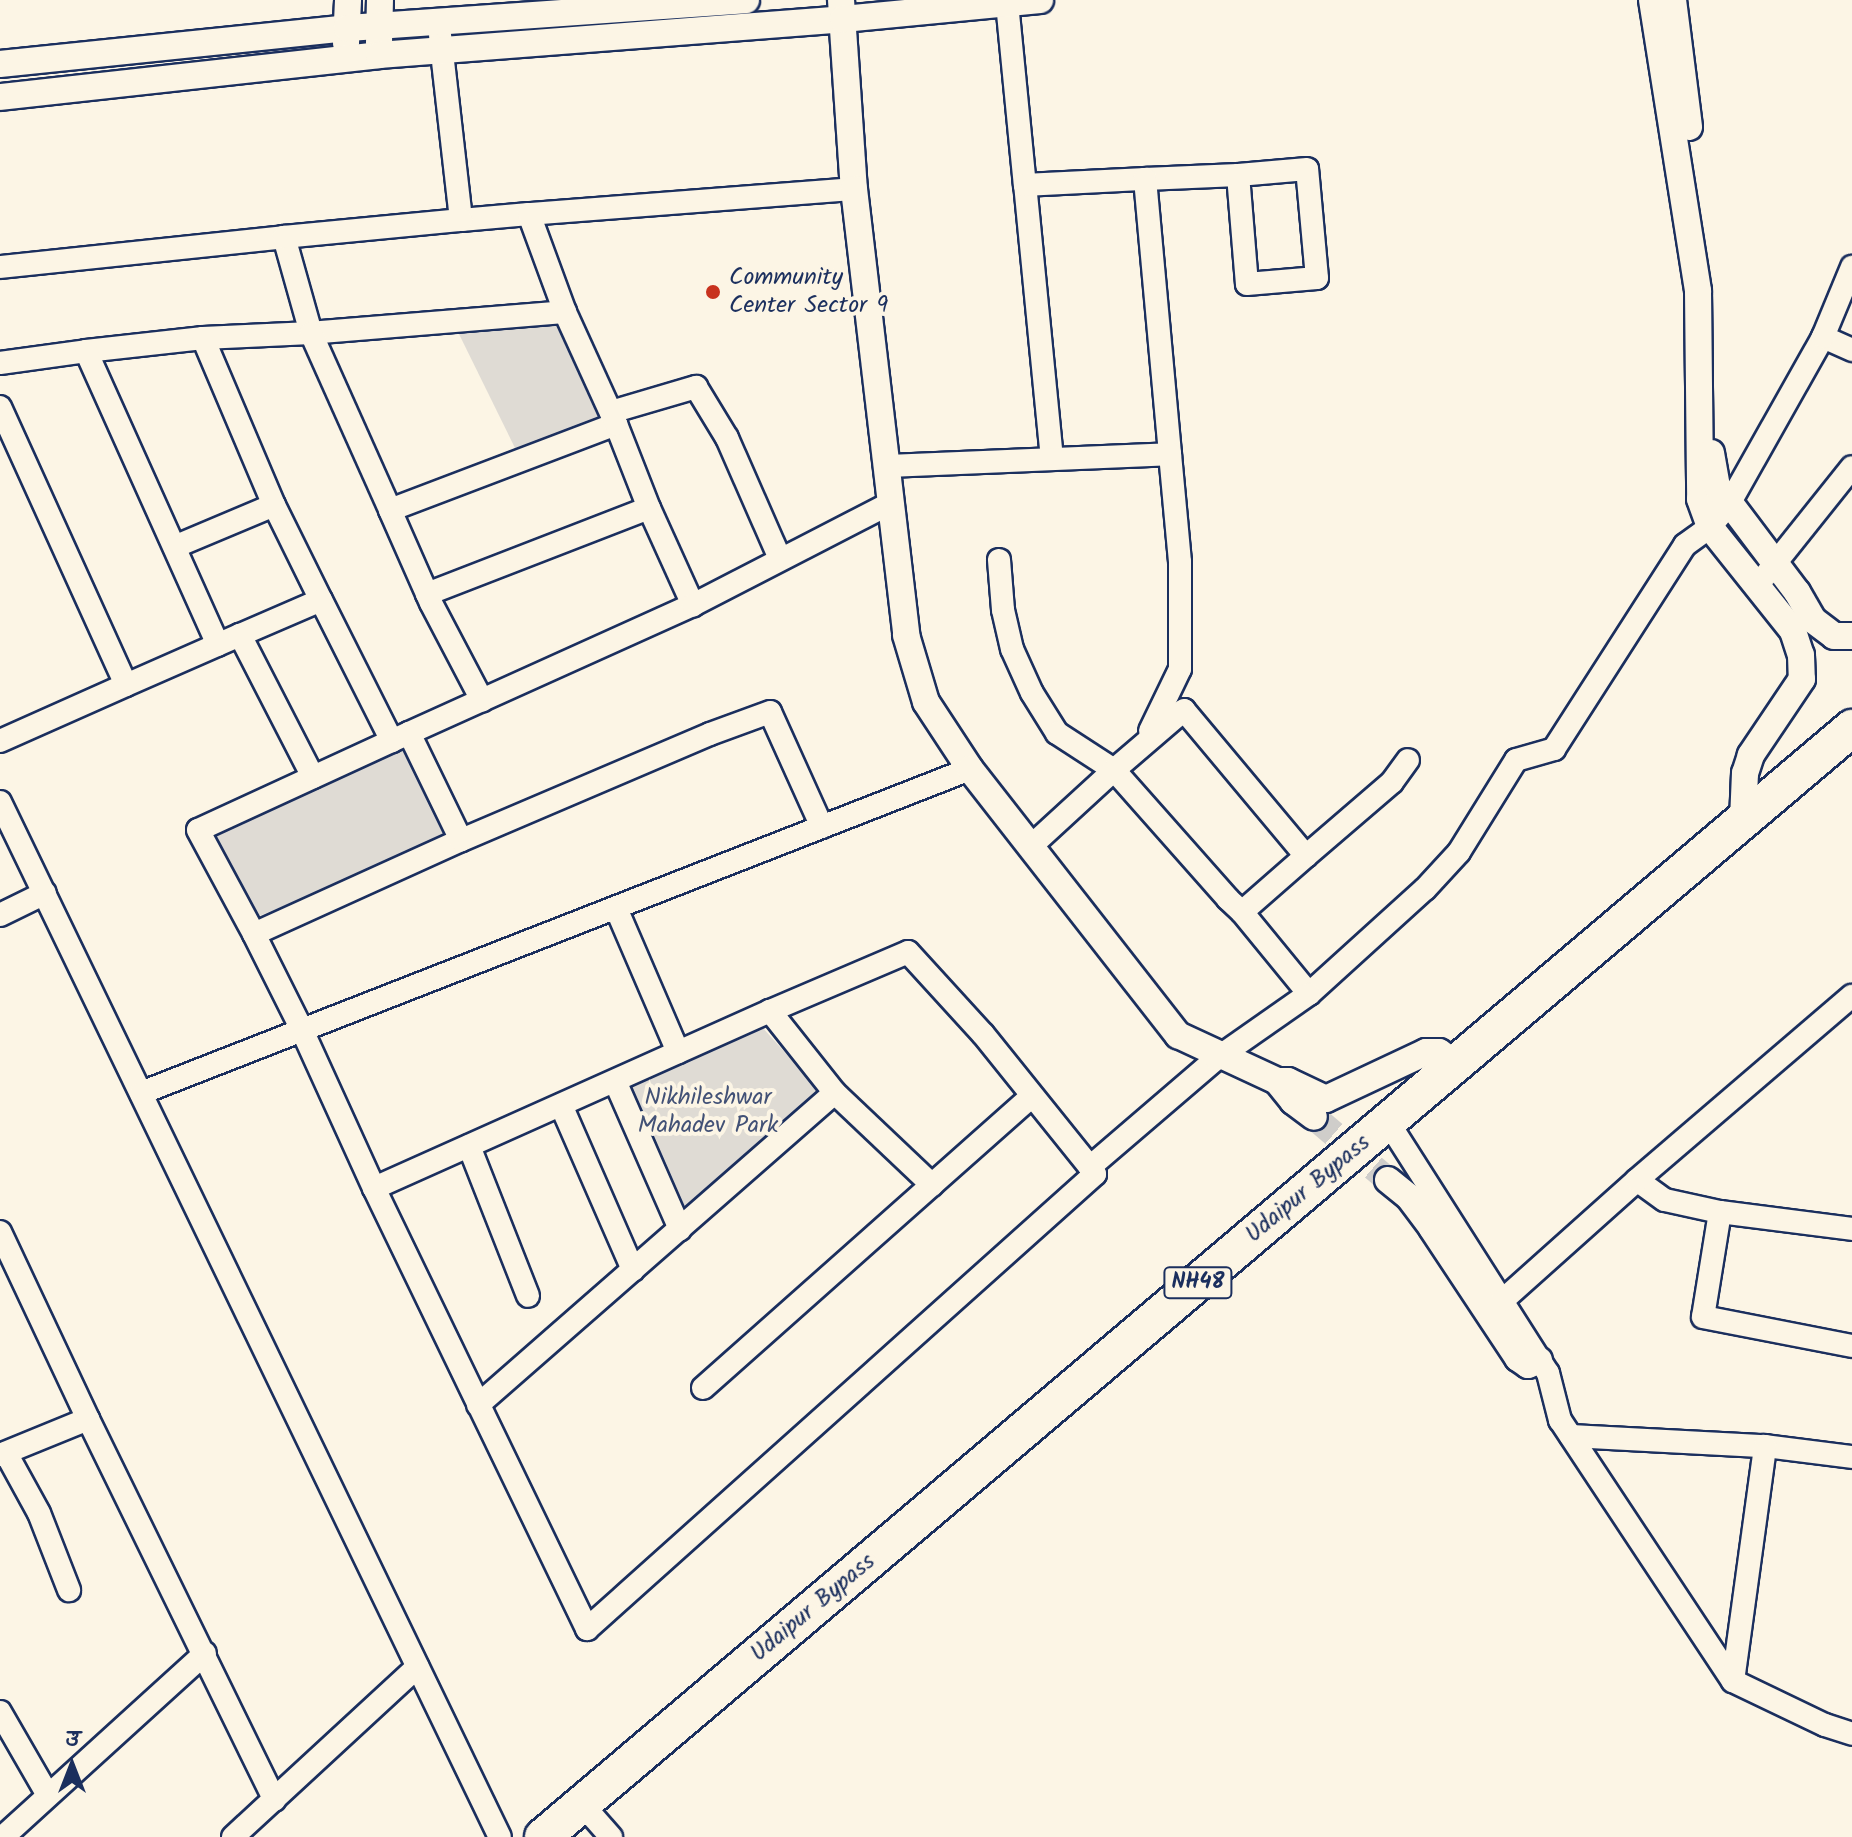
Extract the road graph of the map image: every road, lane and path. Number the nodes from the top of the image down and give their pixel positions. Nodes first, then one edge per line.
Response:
1 (348, 0) edge
2 (746, 0) edge
3 (1040, 0) edge
4 (1652, 0) edge
5 (1673, 0) edge
6 (1007, 3) junction
7 (526, 8) edge
8 (842, 10) edge
9 (380, 13) edge
10 (439, 22) junction
11 (347, 28) junction
12 (441, 51) junction
13 (379, 55) junction
14 (345, 58) junction
15 (0, 64) edge
16 (0, 97) edge
17 (1238, 175) junction
18 (1145, 179) junction
19 (1025, 185) junction
20 (854, 189) junction
21 (529, 214) junction
22 (461, 220) junction
23 (284, 237) junction
24 (0, 267) edge
25 (1852, 267) edge
26 (565, 312) junction
27 (311, 333) junction
28 (1823, 337) junction
29 (203, 338) junction
30 (1852, 350) edge
31 (86, 351) junction
32 (0, 363) edge
33 (0, 407) edge
34 (613, 418) junction
35 (1170, 454) junction
36 (1052, 459) junction
37 (1711, 460) junction
38 (1752, 463) junction
39 (887, 466) junction
40 (1852, 467) edge
41 (1715, 497) junction
42 (891, 503) junction
43 (274, 505) junction
44 (649, 508) junction
45 (390, 510) junction
46 (1710, 527) junction
47 (174, 547) junction
48 (780, 559) junction
49 (999, 560) dead end
50 (1776, 564) junction
51 (1755, 587) junction
52 (427, 594) junction
53 (321, 600) junction
54 (693, 605) junction
55 (240, 635) junction
56 (1852, 636) edge
57 (218, 645) junction
58 (126, 685) junction
59 (482, 700) junction
60 (1852, 728) edge
61 (400, 737) junction
62 (0, 741) edge
63 (1408, 760) dead end
64 (970, 769) junction
65 (1114, 770) junction
66 (313, 777) junction
67 (0, 802) edge
68 (1743, 820) junction
69 (822, 827) junction
70 (461, 840) junction
71 (1030, 847) junction
72 (1306, 856) junction
73 (45, 893) junction
74 (616, 908) junction
75 (1242, 912) junction
76 (0, 915) edge
77 (254, 934) junction
78 (1309, 994) junction
79 (1852, 996) edge
80 (770, 1011) junction
81 (302, 1030) junction
82 (678, 1052) junction
83 (1224, 1054) junction
84 (1455, 1063) junction
85 (615, 1081) junction
86 (1277, 1081) junction
87 (141, 1093) junction
88 (835, 1093) junction
89 (1031, 1097) junction
90 (561, 1105) junction
91 (1314, 1117) tunnel mouth
92 (1388, 1122) junction
93 (469, 1146) junction
94 (1090, 1167) junction
95 (1388, 1180) tunnel mouth
96 (1637, 1180) junction
97 (932, 1185) junction
98 (374, 1188) junction
99 (1720, 1212) junction
100 (680, 1229) junction
101 (1852, 1229) edge
102 (2, 1242) edge
103 (633, 1270) junction
104 (528, 1296) dead end
105 (1503, 1300) junction
106 (1852, 1346) edge
107 (1539, 1360) junction
108 (703, 1388) dead end
109 (478, 1405) junction
110 (88, 1419) junction
111 (1571, 1436) junction
112 (1765, 1446) junction
113 (3, 1454) edge
114 (1852, 1457) edge
115 (69, 1590) dead end
116 (205, 1653) junction
117 (417, 1667) junction
118 (1733, 1681) junction
119 (0, 1712) edge
120 (1852, 1734) edge
121 (48, 1795) junction
122 (275, 1800) junction
123 (582, 1804) junction
124 (3, 1837) edge
125 (233, 1837) edge
126 (500, 1837) edge
127 (543, 1837) edge
128 (611, 1837) edge

1 - 11 street
2 - 7 street
3 - 6 street
4 - 41 street
5 - 37 street
6 - 8 street
6 - 19 street
7 - 10 street
8 - 12 street
8 - 20 street
9 - 10 street
9 - 11 street
9 - 13 street
10 - 12 street
11 - 14 street
11 - 15 street
12 - 13 street
12 - 22 street
13 - 14 street
14 - 16 street
17 - 17 street
17 - 18 street
18 - 19 street
18 - 35 street
19 - 36 street
20 - 21 street
20 - 39 street
21 - 22 street
21 - 26 street
22 - 23 street
23 - 24 street
23 - 27 street
25 - 28 street
26 - 27 street
26 - 34 street
27 - 29 street
27 - 45 street
28 - 30 street
28 - 38 street
29 - 31 street
29 - 43 street
31 - 32 street
31 - 47 street
33 - 58 street
34 - 44 street
34 - 45 street
34 - 48 street
35 - 36 street
35 - 65 street
36 - 39 street
37 - 38 street
37 - 41 street
38 - 41 street
39 - 42 street
40 - 50 street
41 - 46 street
41 - 50 street
42 - 48 street
42 - 64 street
43 - 47 street
43 - 53 street
44 - 52 street
44 - 54 street
45 - 52 street
46 - 51 street
46 - 78 street
47 - 57 street
48 - 54 street
49 - 65 street
50 - 51 street
50 - 56 street
51 - 68 street
52 - 59 street
53 - 55 street
53 - 61 street
54 - 59 street
55 - 57 street
55 - 66 street
57 - 58 street
58 - 62 street
59 - 61 street
60 - 68 highway, Udaipur Bypass / NH48
61 - 66 street
61 - 70 street
63 - 72 street
64 - 69 street
64 - 71 street
65 - 71 street
65 - 72 street
65 - 75 street
66 - 77 street
67 - 73 street
68 - 84 highway, Udaipur Bypass / NH48
69 - 70 street
69 - 74 street
70 - 77 street
71 - 83 street
72 - 75 street
73 - 76 street
73 - 87 street
74 - 81 street
74 - 82 street
75 - 78 street
77 - 81 street
78 - 83 street
79 - 96 street
80 - 82 street
80 - 88 street
80 - 89 street
81 - 87 street
81 - 98 street
82 - 85 street
83 - 86 street
83 - 94 street
84 - 86 street
84 - 92 highway, Udaipur Bypass / NH48
85 - 90 street
85 - 100 street
86 - 91 street
87 - 117 street
88 - 97 street
88 - 100 street
89 - 94 street
89 - 97 street
90 - 93 street
90 - 103 street
92 - 105 street
92 - 123 highway, Udaipur Bypass / NH48
93 - 98 street
93 - 104 street
94 - 109 street
95 - 107 street
96 - 99 street
96 - 105 street
97 - 108 street
98 - 109 street
99 - 101 street
99 - 106 street
100 - 103 street
102 - 110 street
103 - 109 street
105 - 107 street
107 - 111 street
110 - 113 street
110 - 116 street
111 - 112 street
111 - 118 street
112 - 114 street
112 - 118 street
113 - 115 street
116 - 121 street
116 - 122 street
117 - 122 street
117 - 126 street
118 - 120 street
119 - 121 street
121 - 124 street
122 - 125 street
123 - 127 highway, Udaipur Bypass / NH48
123 - 128 street

